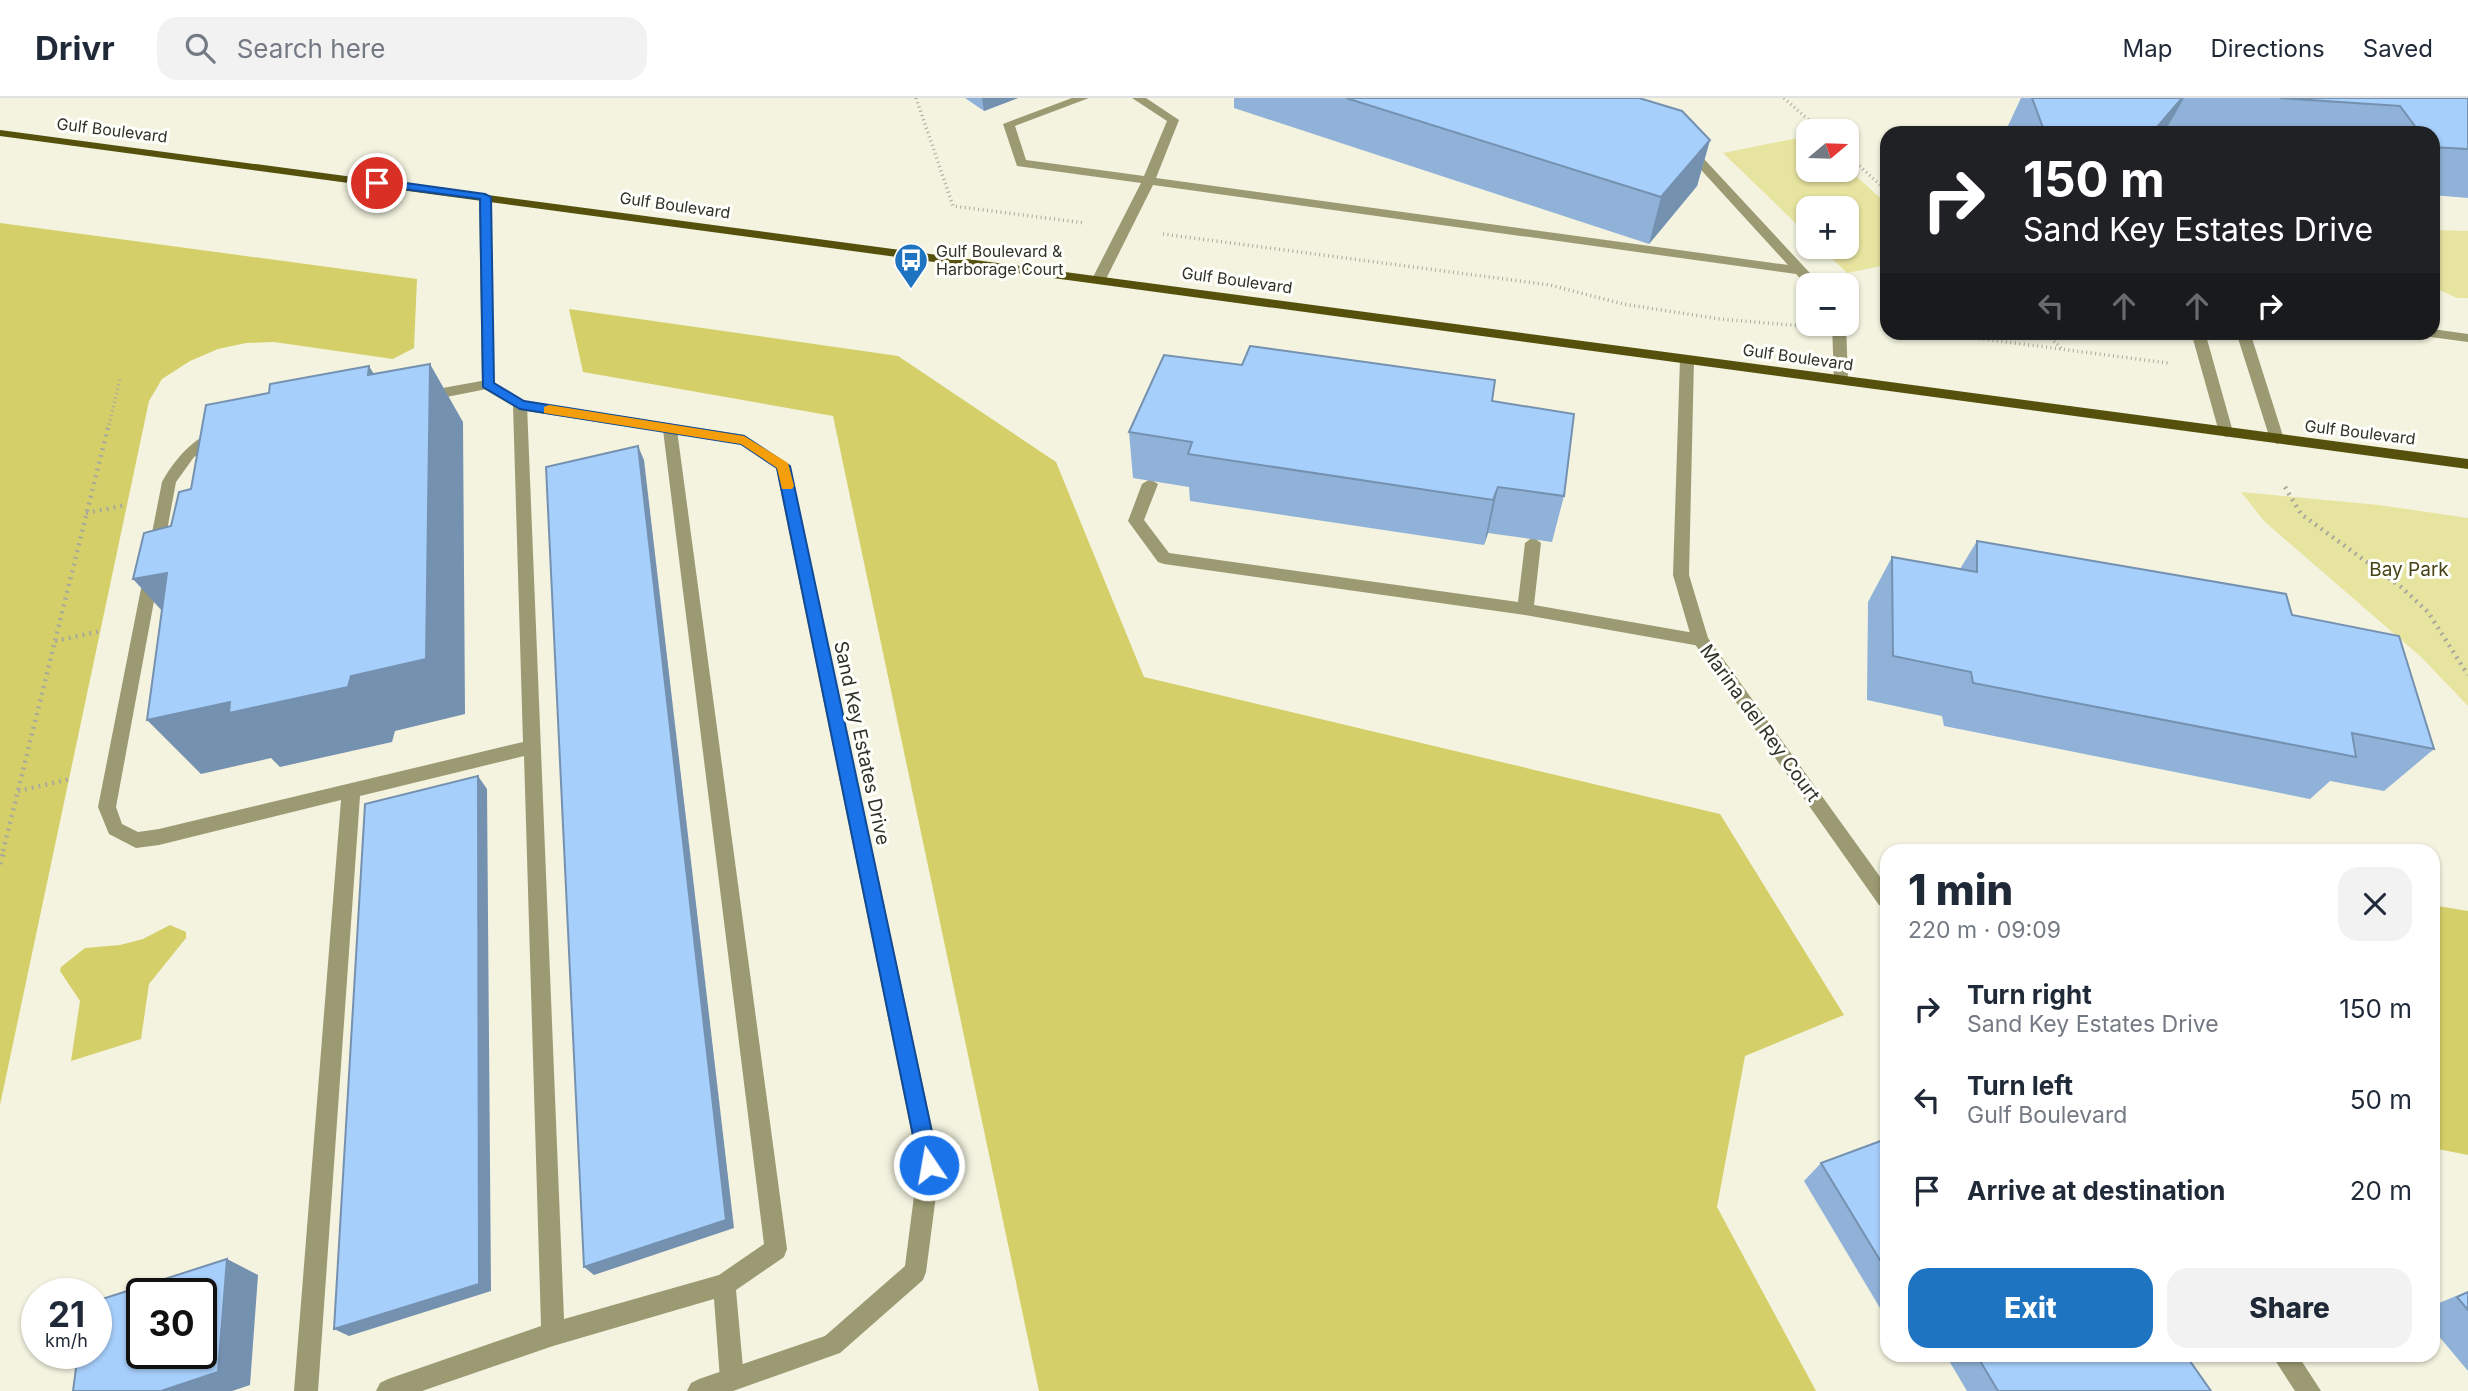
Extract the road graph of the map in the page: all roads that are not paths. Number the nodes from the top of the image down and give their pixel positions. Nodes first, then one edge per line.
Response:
1 (1083, 98) edge
2 (1138, 98) edge
3 (0, 133) edge
4 (1676, 137) edge
5 (1149, 180) junction
6 (485, 197) junction
7 (1799, 270) junction
8 (1802, 273) edge
9 (1099, 279) junction
10 (2440, 334) edge
11 (1840, 336) edge
12 (2468, 338) edge
13 (2200, 340) edge
14 (2246, 340) edge
15 (1687, 359) junction
16 (1841, 380) junction
17 (487, 384) junction
18 (408, 400) edge
19 (520, 405) junction
20 (670, 429) junction
21 (236, 432) edge
22 (2226, 432) junction
23 (2277, 439) junction
24 (2468, 464) edge
25 (1150, 484) dead end
26 (1533, 543) dead end
27 (1525, 609) junction
28 (1700, 640) junction
29 (532, 747) junction
30 (351, 791) junction
31 (1880, 892) edge
32 (724, 1285) junction
33 (553, 1334) junction
34 (2288, 1362) edge
35 (732, 1379) junction
36 (306, 1391) edge
37 (388, 1391) edge
38 (699, 1391) edge
39 (2309, 1391) edge

1 - 5 street
2 - 5 street
3 - 6 main road, Gulf Boulevard
4 - 7 street
5 - 7 street
5 - 9 street
6 - 9 main road, Gulf Boulevard
6 - 17 street
7 - 8 street
9 - 15 main road, Gulf Boulevard
10 - 12 street
11 - 16 street
13 - 22 street
14 - 23 street
15 - 16 main road, Gulf Boulevard
15 - 28 street, Marina del Rey Court
16 - 22 main road, Gulf Boulevard
17 - 18 street
17 - 19 street, Sand Key Estates Drive
19 - 20 street, Sand Key Estates Drive
19 - 29 street
20 - 32 street
20 - 35 street, Sand Key Estates Drive
21 - 30 street
22 - 23 main road, Gulf Boulevard
23 - 24 main road, Gulf Boulevard
25 - 27 street
26 - 27 street
27 - 28 street
28 - 31 street, Marina del Rey Court
29 - 30 street
29 - 33 street
30 - 36 street
32 - 33 street
32 - 35 street
33 - 37 street
34 - 39 street
35 - 38 street, Sand Key Estates Drive

